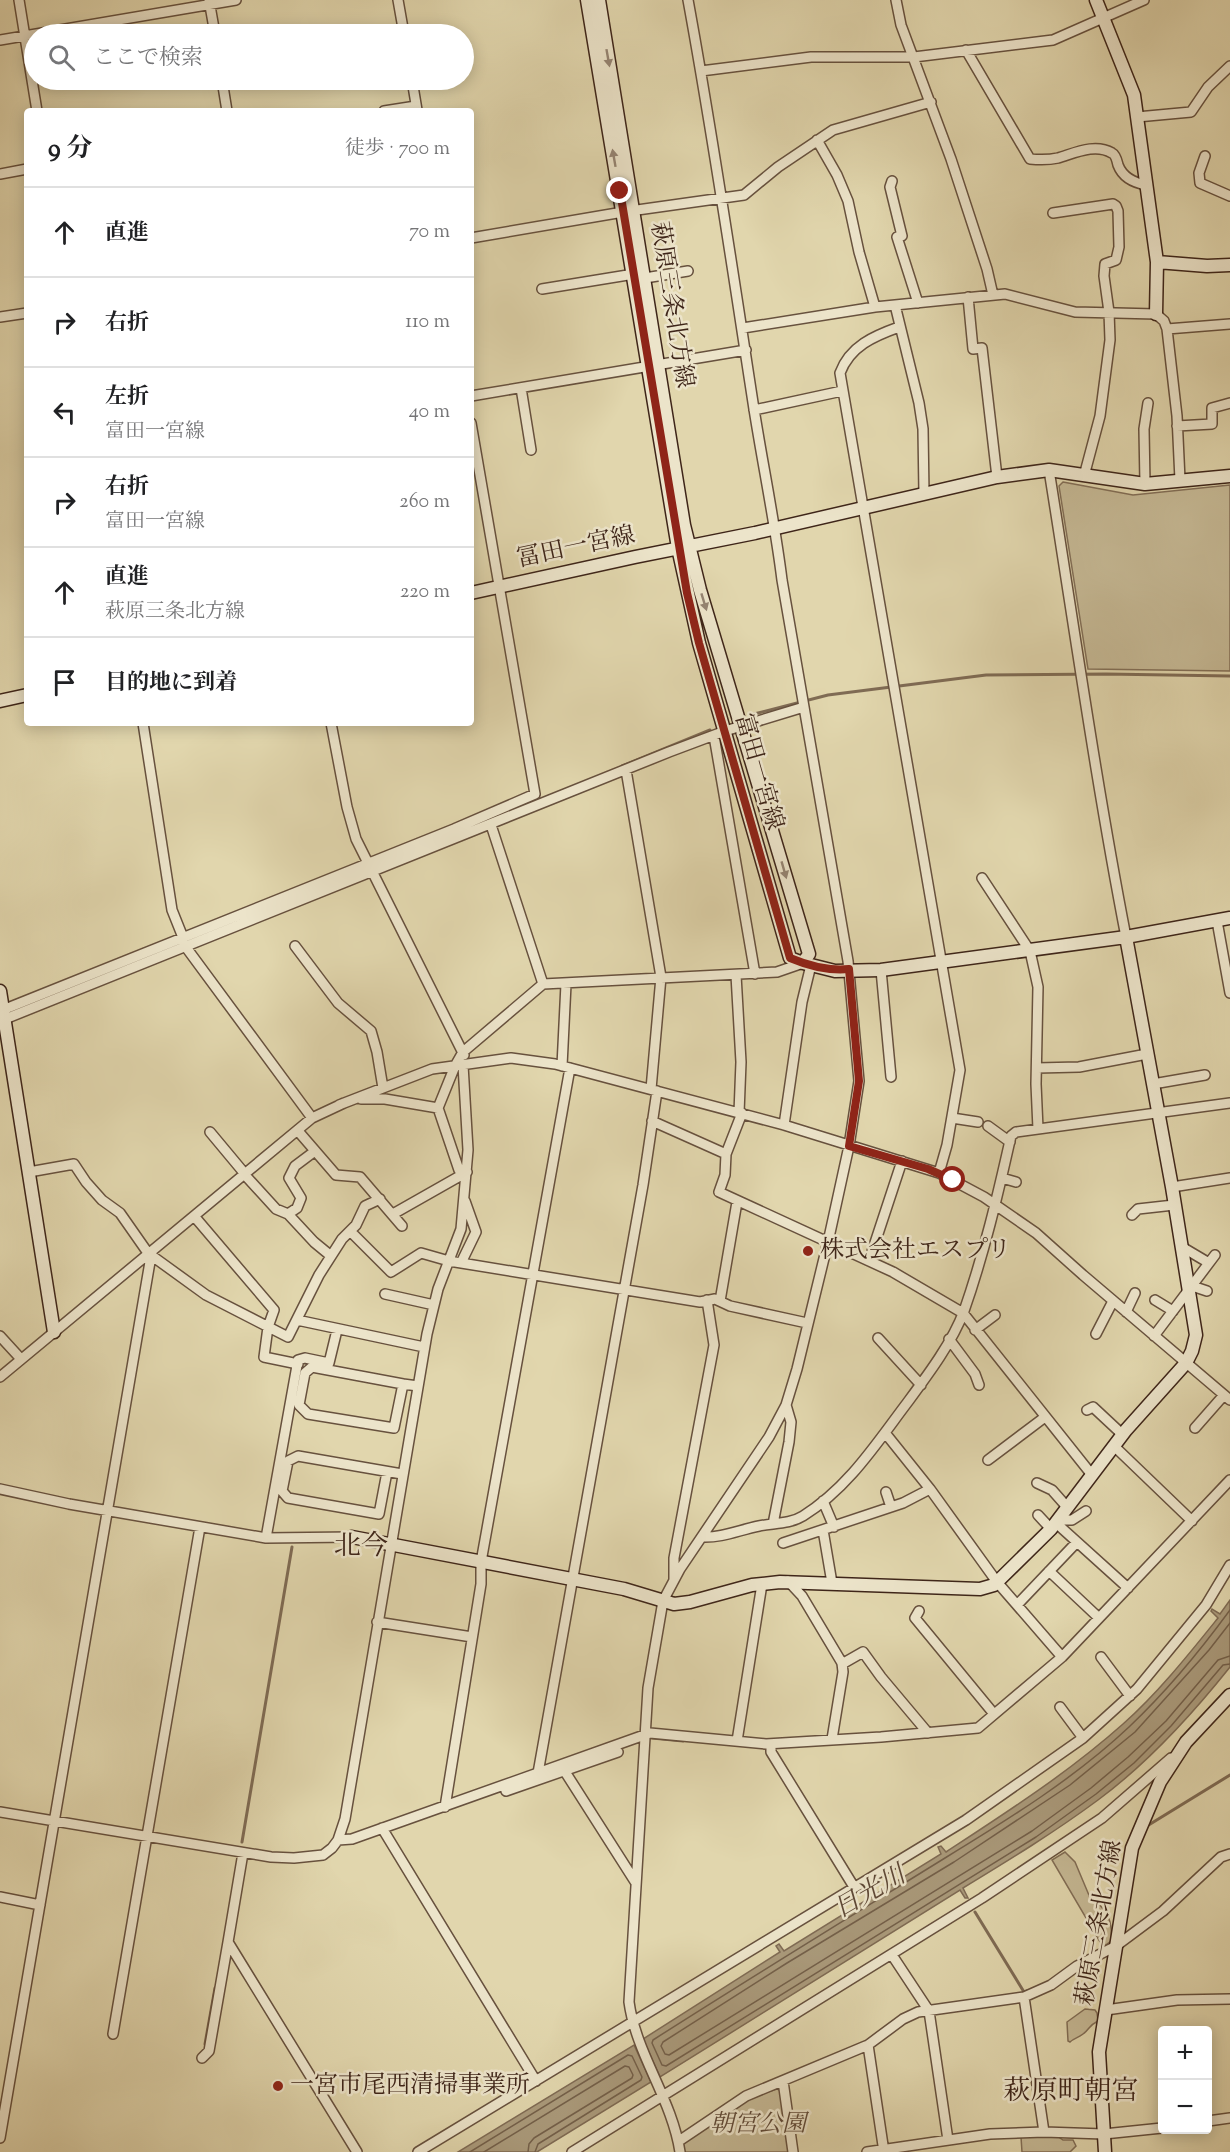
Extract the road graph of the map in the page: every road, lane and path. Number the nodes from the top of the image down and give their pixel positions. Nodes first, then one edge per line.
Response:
1 (19, 0) edge
2 (236, 0) edge
3 (398, 0) edge
4 (587, 0) edge
5 (599, 0) edge
6 (688, 0) edge
7 (896, 0) edge
8 (1096, 0) edge
9 (1144, 0) edge
10 (210, 2) edge
11 (1103, 19) junction
12 (90, 24) edge
13 (213, 24) edge
14 (402, 24) edge
15 (24, 30) edge
16 (24, 36) edge
17 (0, 40) edge
18 (966, 50) junction
19 (914, 57) junction
20 (1230, 66) edge
21 (701, 72) junction
22 (34, 90) edge
23 (224, 90) edge
24 (413, 90) edge
25 (931, 102) junction
26 (37, 108) edge
27 (227, 108) edge
28 (416, 108) edge
29 (1137, 117) junction
30 (817, 140) junction
31 (1205, 156) dead end
32 (24, 170) edge
33 (0, 174) edge
34 (892, 181) dead end
35 (1147, 185) junction
36 (1230, 196) edge
37 (722, 198) junction
38 (629, 212) junction
39 (1053, 213) dead end
40 (474, 238) edge
41 (1157, 262) junction
42 (1230, 265) edge
43 (688, 271) dead end
44 (639, 276) junction
45 (542, 289) dead end
46 (993, 295) junction
47 (968, 297) junction
48 (918, 303) junction
49 (895, 305) junction
50 (875, 307) junction
51 (1109, 312) junction
52 (24, 313) edge
53 (1156, 314) junction
54 (0, 317) edge
55 (1230, 324) edge
56 (899, 327) junction
57 (743, 328) junction
58 (1167, 329) junction
59 (746, 350) junction
60 (654, 365) junction
61 (521, 388) junction
62 (842, 391) junction
63 (474, 396) edge
64 (1148, 403) dead end
65 (1230, 403) edge
66 (754, 410) junction
67 (1178, 426) junction
68 (474, 441) edge
69 (531, 450) dead end
70 (1049, 470) junction
71 (1084, 476) junction
72 (1230, 476) edge
73 (997, 477) junction
74 (1180, 480) junction
75 (1145, 484) junction
76 (924, 494) junction
77 (862, 507) junction
78 (776, 527) junction
79 (684, 547) junction
80 (499, 587) junction
81 (474, 592) edge
82 (24, 696) edge
83 (0, 701) edge
84 (803, 703) junction
85 (143, 726) edge
86 (332, 726) edge
87 (741, 727) junction
88 (719, 733) junction
89 (626, 770) junction
90 (491, 825) junction
91 (370, 868) junction
92 (982, 878) dead end
93 (1224, 919) edge
94 (1126, 937) junction
95 (184, 942) junction
96 (295, 946) dead end
97 (1030, 951) junction
98 (942, 962) junction
99 (807, 964) junction
100 (849, 969) junction
101 (881, 970) junction
102 (755, 974) junction
103 (736, 975) junction
104 (661, 977) junction
105 (543, 984) junction
106 (566, 984) junction
107 (0, 992) edge
108 (1230, 993) edge
109 (2, 1015) edge
110 (463, 1052) junction
111 (1147, 1054) junction
112 (462, 1065) junction
113 (566, 1067) junction
114 (1037, 1068) junction
115 (1205, 1075) dead end
116 (891, 1077) dead end
117 (1153, 1084) junction
118 (383, 1088) junction
119 (654, 1090) junction
120 (1230, 1102) edge
121 (339, 1105) junction
122 (438, 1108) junction
123 (740, 1113) junction
124 (1158, 1114) junction
125 (312, 1118) junction
126 (952, 1118) junction
127 (652, 1120) junction
128 (978, 1122) dead end
129 (784, 1125) junction
130 (988, 1126) dead end
131 (1038, 1130) junction
132 (298, 1131) junction
133 (210, 1132) dead end
134 (1010, 1142) junction
135 (849, 1146) junction
136 (315, 1151) junction
137 (726, 1154) junction
138 (902, 1161) junction
139 (29, 1172) junction
140 (467, 1172) junction
141 (939, 1173) junction
142 (245, 1174) junction
143 (1002, 1178) junction
144 (1230, 1178) edge
145 (1016, 1182) dead end
146 (1172, 1187) junction
147 (380, 1199) junction
148 (464, 1199) junction
149 (737, 1202) junction
150 (995, 1205) junction
151 (1174, 1205) junction
152 (288, 1214) junction
153 (393, 1214) junction
154 (1131, 1215) dead end
155 (194, 1216) junction
156 (402, 1226) dead end
157 (350, 1231) junction
158 (828, 1242) junction
159 (1182, 1247) junction
160 (150, 1254) junction
161 (331, 1256) junction
162 (449, 1260) junction
163 (869, 1261) junction
164 (461, 1263) junction
165 (534, 1274) junction
166 (1190, 1289) junction
167 (624, 1290) junction
168 (1208, 1291) dead end
169 (1135, 1293) dead end
170 (385, 1294) dead end
171 (707, 1300) junction
172 (1155, 1300) dead end
173 (720, 1301) junction
174 (1113, 1301) junction
175 (434, 1305) junction
176 (1173, 1311) junction
177 (1126, 1312) junction
178 (963, 1313) junction
179 (994, 1315) dead end
180 (297, 1320) junction
181 (807, 1323) junction
182 (268, 1327) junction
183 (336, 1330) junction
184 (975, 1330) junction
185 (54, 1332) junction
186 (1096, 1334) dead end
187 (0, 1336) edge
188 (1154, 1336) junction
189 (878, 1338) dead end
190 (949, 1339) junction
191 (424, 1347) junction
192 (21, 1359) junction
193 (1186, 1363) junction
194 (298, 1364) junction
195 (0, 1377) edge
196 (403, 1384) junction
197 (921, 1385) junction
198 (979, 1385) dead end
199 (418, 1386) junction
200 (1227, 1397) edge
201 (786, 1405) junction
202 (1087, 1410) dead end
203 (1045, 1417) junction
204 (1195, 1428) dead end
205 (886, 1434) junction
206 (1123, 1434) junction
207 (1114, 1446) junction
208 (988, 1460) dead end
209 (387, 1472) junction
210 (402, 1474) junction
211 (1092, 1475) junction
212 (1230, 1480) edge
213 (1037, 1483) dead end
214 (0, 1489) edge
215 (930, 1489) junction
216 (886, 1492) dead end
217 (824, 1501) junction
218 (891, 1507) junction
219 (1067, 1508) junction
220 (108, 1511) junction
221 (1086, 1511) dead end
222 (1038, 1515) dead end
223 (1192, 1521) junction
224 (773, 1524) junction
225 (1055, 1524) junction
226 (200, 1527) junction
227 (834, 1527) junction
228 (823, 1530) junction
229 (352, 1537) joint
230 (702, 1537) junction
231 (266, 1538) junction
232 (1077, 1542) junction
233 (783, 1543) dead end
234 (390, 1544) junction
235 (482, 1562) junction
236 (1230, 1565) edge
237 (1049, 1571) junction
238 (573, 1580) junction
239 (674, 1580) junction
240 (788, 1581) junction
241 (997, 1582) junction
242 (832, 1583) junction
243 (762, 1584) junction
244 (1128, 1588) junction
245 (663, 1601) junction
246 (1017, 1605) junction
247 (919, 1611) dead end
248 (1099, 1618) junction
249 (377, 1622) junction
250 (472, 1637) junction
251 (1062, 1657) junction
252 (1101, 1657) dead end
253 (842, 1664) junction
254 (1230, 1695) edge
255 (1130, 1696) junction
256 (1060, 1707) dead end
257 (994, 1714) junction
258 (928, 1733) junction
259 (1083, 1738) junction
260 (644, 1739) junction
261 (832, 1739) junction
262 (737, 1741) junction
263 (1186, 1742) junction
264 (771, 1744) junction
265 (562, 1768) junction
266 (538, 1773) junction
267 (445, 1807) junction
268 (0, 1812) edge
269 (54, 1821) junction
270 (384, 1831) junction
271 (146, 1836) junction
272 (338, 1839) junction
273 (243, 1853) junction
274 (1230, 1854) edge
275 (636, 1883) junction
276 (854, 1887) junction
277 (0, 1897) edge
278 (40, 1905) junction
279 (228, 1942) junction
280 (1116, 1946) junction
281 (892, 1955) junction
282 (1024, 1997) junction
283 (1230, 1999) edge
284 (1106, 2010) junction
285 (929, 2011) junction
286 (632, 2022) junction
287 (113, 2034) dead end
288 (868, 2045) junction
289 (202, 2058) dead end
290 (536, 2081) junction
291 (783, 2081) junction
292 (663, 2095) junction
293 (1230, 2118) edge
294 (1212, 2120) edge
295 (1158, 2128) edge
296 (1044, 2132) junction
297 (1104, 2134) junction
298 (0, 2138) edge
299 (948, 2140) junction
300 (679, 2141) junction
301 (884, 2151) edge
302 (357, 2152) edge
303 (418, 2152) edge
304 (572, 2152) edge
305 (680, 2152) edge
306 (793, 2152) edge
307 (867, 2152) edge
308 (1105, 2152) edge

1 - 15 street
2 - 10 street
3 - 14 street
38 -> 4 main road, 萩原三条北方線
5 -> 38 main road, 萩原三条北方線
6 - 21 street
7 - 19 street
8 - 11 main road
9 - 11 street
10 - 12 street
10 - 13 street
11 - 18 street
11 - 29 main road
16 - 17 street
18 - 19 street
18 - 35 street
19 - 21 street
19 - 25 street
20 - 29 street
21 - 37 street
22 - 26 street
23 - 27 street
24 - 28 street
25 - 30 street
25 - 46 street
29 - 35 main road
30 - 37 street
30 - 50 street
31 - 36 street
32 - 33 street
34 - 48 street
35 - 41 main road
37 - 38 street
37 - 57 street
38 - 40 street
38 - 44 main road, 萩原三条北方線
39 - 51 street
41 - 42 main road
41 - 53 main road
43 - 44 street
44 - 45 street
44 - 60 main road, 萩原三条北方線
46 - 47 street
46 - 51 street
47 - 48 street
47 - 73 street
48 - 49 street
49 - 50 street
49 - 56 street
50 - 57 street
51 - 53 street
51 - 71 street
52 - 54 street
53 - 58 street
55 - 58 street
56 - 62 street
56 - 76 street
57 - 59 street
58 - 67 street
59 - 60 street
59 - 66 street
60 - 61 street
60 - 79 main road, 萩原三条北方線
61 - 63 street
61 - 69 street
62 - 66 street
62 - 77 street
64 - 75 street
65 - 67 street
66 - 78 street
67 - 74 street
68 - 80 street
70 - 71 main road, 冨田一宮線
70 - 73 main road, 冨田一宮線
70 - 94 street
71 - 75 main road, 冨田一宮線
72 - 74 main road, 冨田一宮線
73 - 76 main road, 冨田一宮線
74 - 75 main road, 冨田一宮線
76 - 77 main road, 冨田一宮線
77 - 78 main road, 冨田一宮線
77 - 98 street
78 - 79 main road, 冨田一宮線
78 - 84 street
79 - 80 main road, 冨田一宮線
79 -> 87 main road, 富田一宮線
79 - 88 main road, 富田一宮線
80 - 81 main road, 冨田一宮線
80 - 91 street
82 - 83 main road
84 - 87 street
84 - 100 street
85 - 95 street
86 - 91 street
87 - 88 street
87 -> 99 main road, 富田一宮線
88 - 89 street
88 - 99 main road, 富田一宮線
88 - 102 street
89 - 90 street
89 - 104 street
90 - 91 street
90 - 105 street
91 - 95 street
91 - 110 street
92 - 97 street
93 - 94 main road
93 - 108 street
94 - 97 main road
94 - 111 main road
95 - 109 street
95 - 125 street
96 - 118 street
97 - 98 main road
97 - 114 street
98 - 101 main road
98 - 126 street
99 - 100 main road
99 - 102 street
99 - 129 street
100 - 101 main road
100 - 135 street
101 - 116 street
102 - 103 street
103 - 104 street
103 - 123 street
104 - 106 street
104 - 119 street
105 - 106 street
105 - 110 street
106 - 113 street
107 - 109 main road
109 - 139 main road
110 - 112 street
111 - 114 street
111 - 117 main road
112 - 113 street
112 - 118 street
112 - 122 street
112 - 140 street
113 - 119 street
113 - 165 street
114 - 131 street
115 - 117 street
117 - 124 main road
118 - 121 street
119 - 123 street
119 - 127 street
120 - 124 street
121 - 122 street
121 - 125 street
122 - 140 street
123 - 129 street
123 - 137 street
124 - 131 street
124 - 146 main road
125 - 132 street
126 - 128 street
126 - 141 street
127 - 137 street
127 - 167 street
129 - 135 street
130 - 134 street
131 - 134 street
132 - 136 street
132 - 142 street
133 - 142 street
134 - 143 street
135 - 138 street
135 - 158 street
136 - 147 street
136 - 152 street
137 - 149 street
138 - 141 street
138 - 163 street
139 - 160 street
139 - 185 main road
140 - 148 street
140 - 153 street
141 - 150 street
142 - 152 street
142 - 155 street
143 - 145 street
143 - 150 street
144 - 146 street
146 - 151 main road
147 - 153 street
147 - 157 street
148 - 162 street
148 - 164 street
149 - 158 street
149 - 173 street
150 - 174 street
150 - 178 street
151 - 154 street
151 - 159 main road
152 - 161 street
153 - 156 street
155 - 160 street
155 - 182 street
157 - 161 street
157 - 162 street
158 - 163 street
158 - 181 street
159 - 166 main road
159 - 166 street
160 - 182 street
160 - 185 street
160 - 220 street
161 - 180 street
162 - 164 street
162 - 175 street
163 - 178 street
164 - 165 street
165 - 167 street
165 - 235 street
166 - 168 street
166 - 176 street
166 - 193 main road
167 - 171 street
167 - 238 street
169 - 177 street
170 - 175 street
171 - 173 street
171 - 239 street
172 - 176 street
173 - 181 street
174 - 177 street
174 - 186 street
175 - 191 street
176 - 188 street
177 - 188 street
178 - 184 street
178 - 190 street
179 - 184 street
180 - 182 street
180 - 183 street
181 - 201 street
182 - 194 street
183 - 191 street
183 - 194 street
184 - 203 street
185 - 192 street
187 - 192 street
188 - 193 street
189 - 197 street
190 - 197 street
190 - 198 street
191 - 199 street
192 - 195 street
193 - 200 street
193 - 206 main road
194 - 231 street
196 - 196 street
196 - 199 street
197 - 205 street
199 - 210 street
200 - 204 street
201 - 224 street
201 - 230 street
202 - 206 street
203 - 208 street
203 - 211 street
205 - 215 street
205 - 217 street
206 - 207 main road
207 - 211 main road
207 - 223 street
209 - 209 street
209 - 210 street
210 - 234 street
211 - 219 main road
212 - 223 street
213 - 219 street
214 - 220 street
215 - 218 street
215 - 241 street
216 - 218 street
217 - 224 street
217 - 227 street
218 - 227 street
219 - 225 main road
220 - 226 street
220 - 269 street
221 - 225 street
222 - 225 street
223 - 244 street
224 - 230 street
225 - 232 street
225 - 241 main road
226 - 231 street
226 - 271 street
227 - 228 street
228 - 233 street
228 - 242 street
229 - 231 street
229 - 234 main road
230 - 239 street
232 - 237 street
232 - 244 street
234 - 235 main road
234 - 249 street
235 - 238 main road
235 - 250 street
236 - 255 street
237 - 246 street
237 - 248 street
238 - 245 main road
238 - 266 street
239 - 245 street
240 - 242 main road
240 - 243 main road
240 - 253 street
241 - 242 main road
241 - 246 street
243 - 245 main road
243 - 262 street
244 - 248 street
245 - 260 street
246 - 251 street
247 - 257 street
248 - 251 street
249 - 250 street
249 - 272 street
250 - 267 street
251 - 257 street
252 - 255 street
253 - 258 street
253 - 261 street
254 - 263 main road, 萩原三条北方線
255 - 259 street
256 - 259 street
257 - 258 street
258 - 261 street
259 - 276 street
260 - 262 street
260 - 265 street
260 - 275 street
261 - 264 street
262 - 264 street
263 - 280 main road, 萩原三条北方線
263 - 281 street
264 - 276 street
265 - 266 street
265 - 270 street
265 - 275 street
266 - 267 street
267 - 270 street
268 - 269 street
269 - 271 street
269 - 278 street
270 - 272 street
270 - 290 street
271 - 273 street
271 - 287 street
272 - 273 street
273 - 279 street
274 - 280 street
275 - 286 street
276 - 286 street
277 - 278 street
278 - 298 street
279 - 289 street
279 - 302 street
280 - 282 street
280 - 284 main road, 萩原三条北方線
281 - 285 street
281 - 292 street
282 - 285 street
282 - 296 street
283 - 284 street
284 - 297 main road, 萩原三条北方線
285 - 288 street
285 - 299 street
286 - 290 street
286 - 292 street
288 - 291 street
288 - 301 street
290 - 303 street
291 - 300 street
291 - 306 street
292 - 300 street
292 - 304 street
293 - 294 street
295 - 297 street
296 - 297 street
296 - 299 street
297 - 308 main road, 萩原三条北方線
299 - 301 street
300 - 305 street
301 - 307 street

